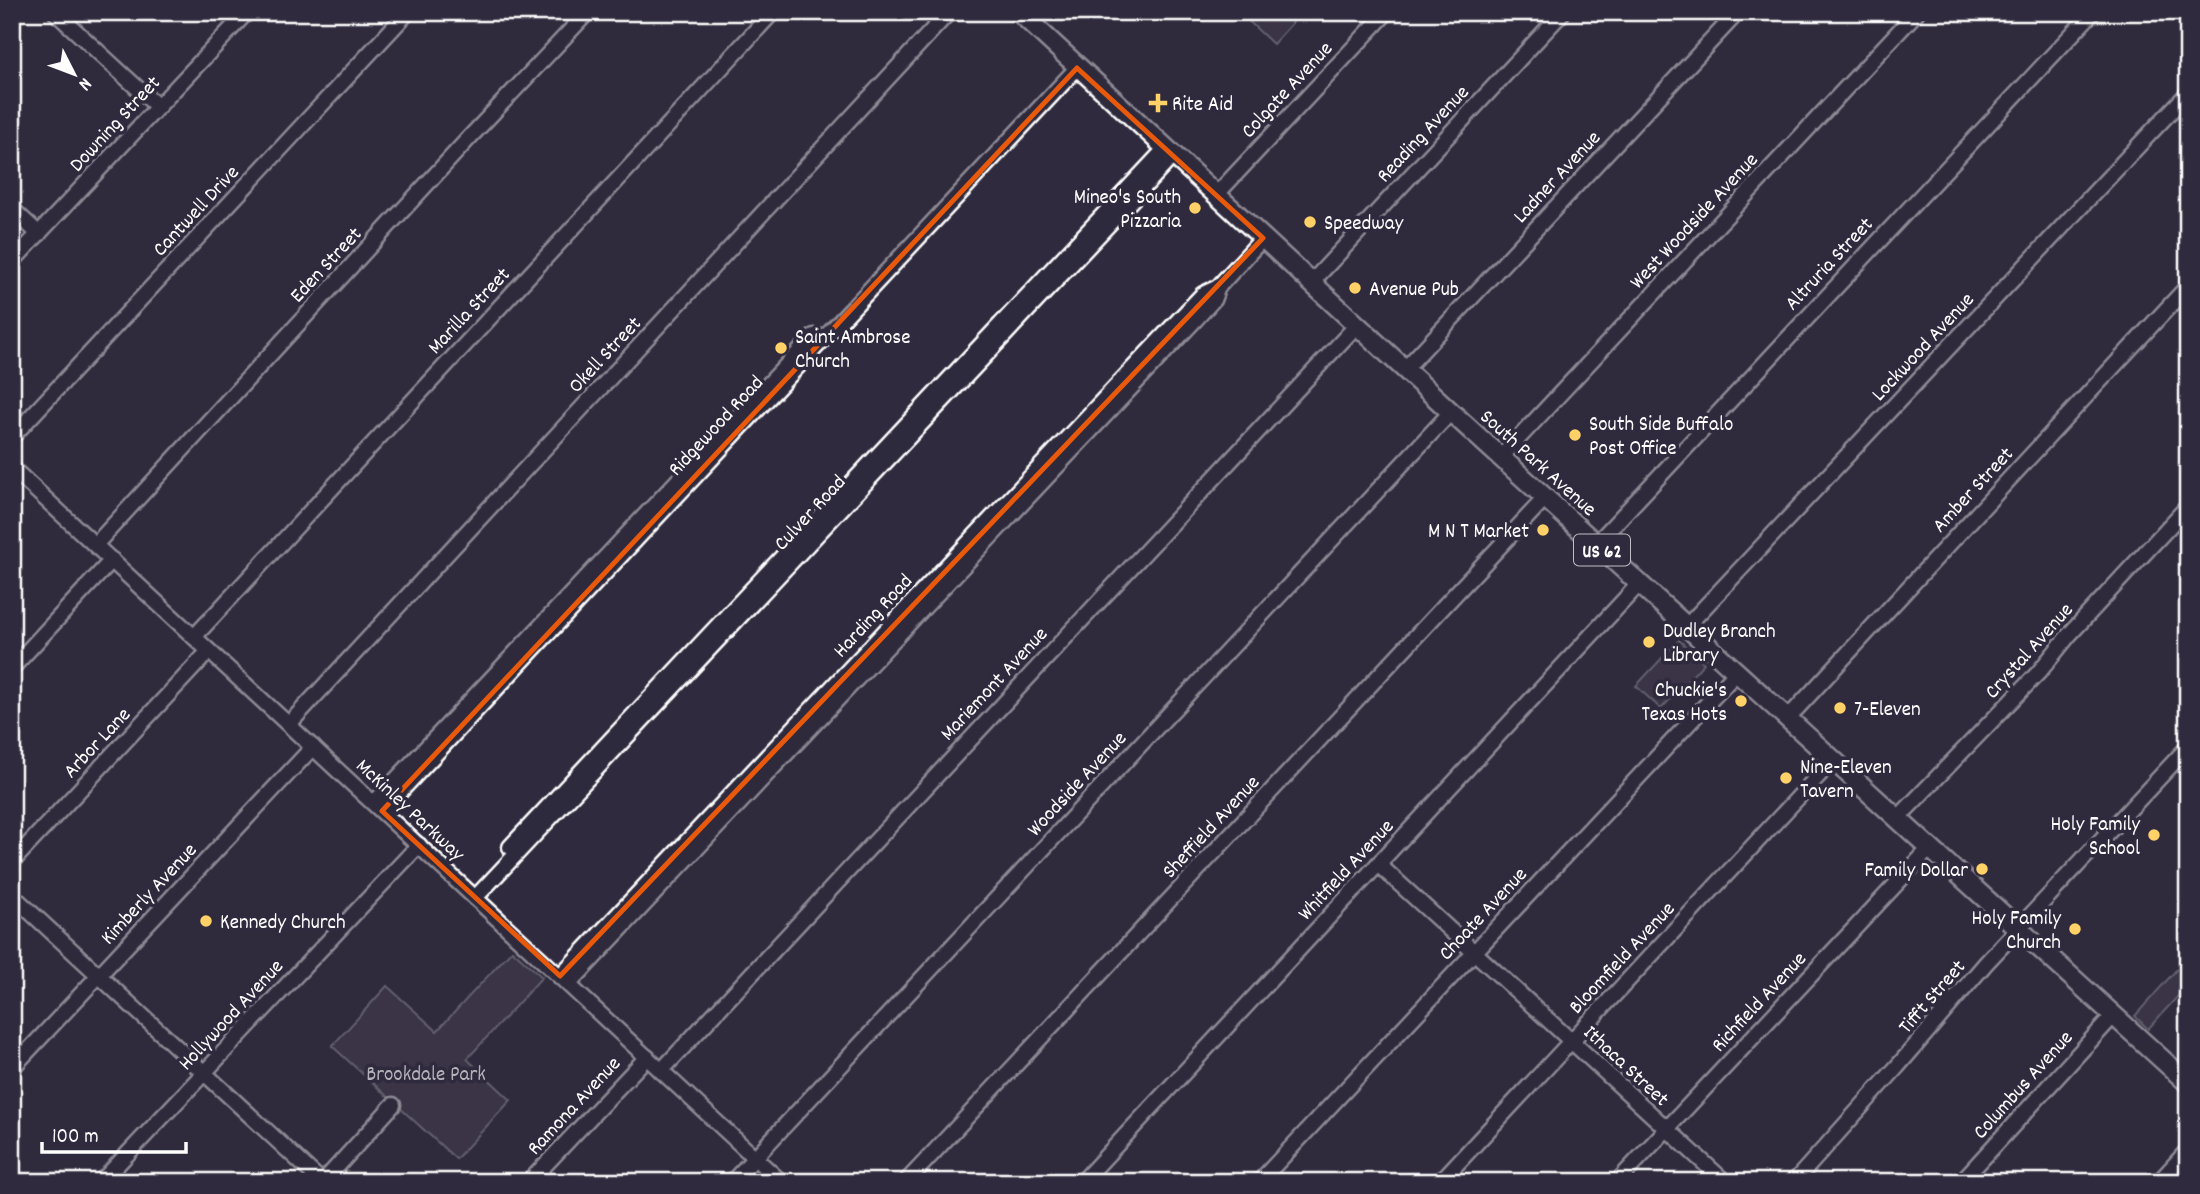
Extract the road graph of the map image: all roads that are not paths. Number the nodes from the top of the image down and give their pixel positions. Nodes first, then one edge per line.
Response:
1 (55, 12) edge
2 (247, 12) edge
3 (408, 12) edge
4 (588, 12) edge
5 (773, 12) edge
6 (949, 12) edge
7 (1019, 12) edge
8 (1387, 12) edge
9 (1563, 12) edge
10 (1738, 12) edge
11 (1917, 12) edge
12 (2092, 12) edge
13 (1074, 65) junction
14 (2188, 93) edge
15 (158, 107) junction
16 (1169, 152) junction
17 (1216, 195) junction
18 (12, 209) edge
19 (39, 234) junction
20 (1263, 238) junction
21 (12, 262) edge
22 (1311, 283) junction
23 (2188, 286) edge
24 (1357, 325) junction
25 (1405, 369) junction
26 (1451, 412) junction
27 (12, 437) edge
28 (1501, 457) junction
29 (12, 468) edge
30 (1545, 498) junction
31 (2188, 506) edge
32 (1596, 544) junction
33 (96, 545) junction
34 (112, 560) junction
35 (1639, 584) junction
36 (1686, 627) junction
37 (194, 637) junction
38 (209, 650) junction
39 (12, 668) edge
40 (1736, 673) junction
41 (1787, 719) junction
42 (289, 724) junction
43 (313, 747) junction
44 (2188, 747) edge
45 (1833, 760) junction
46 (378, 807) junction
47 (1897, 819) junction
48 (419, 845) junction
49 (1930, 848) junction
50 (12, 862) edge
51 (1378, 864) junction
52 (472, 894) junction
53 (12, 895) edge
54 (2019, 929) junction
55 (1474, 953) junction
56 (99, 976) junction
57 (565, 980) junction
58 (2114, 1015) junction
59 (1572, 1042) junction
60 (647, 1057) junction
61 (12, 1068) edge
62 (661, 1071) junction
63 (204, 1073) junction
64 (2188, 1083) edge
65 (393, 1105) dead end
66 (1667, 1129) junction
67 (2188, 1150) edge
68 (755, 1158) junction
69 (102, 1182) edge
70 (322, 1182) edge
71 (529, 1182) edge
72 (732, 1182) edge
73 (780, 1182) edge
74 (906, 1182) edge
75 (1082, 1182) edge
76 (1259, 1182) edge
77 (1440, 1182) edge
78 (1618, 1182) edge
79 (1725, 1182) edge
80 (1794, 1182) edge
81 (1961, 1182) edge
82 (2159, 1182) edge

1 - 15 street
2 - 15 street, Downing Street
3 - 27 street, Cantwell Drive
4 - 33 street, Eden Street
5 - 37 street, Marilla Street
6 - 42 street, Okell Street
7 - 13 main road, South Park Avenue / US 62
8 - 17 street, Colgate Avenue
9 - 22 street, Reading Avenue
10 - 25 street, Ladner Avenue
11 - 28 street, West Woodside Avenue
12 - 32 street, Altruria Street
13 - 16 main road, South Park Avenue / US 62
13 - 46 street, Ridgewood Road
14 - 36 street, Lockwood Avenue
15 - 19 street, Downing Street
16 - 17 main road, South Park Avenue / US 62
16 - 52 street, Culver Road
17 - 20 main road, South Park Avenue / US 62
18 - 19 street
19 - 21 street, Downing Street
20 - 22 main road, South Park Avenue / US 62
20 - 57 street, Harding Road
22 - 24 main road, South Park Avenue / US 62
23 - 41 street, Amber Street
24 - 25 main road, South Park Avenue / US 62
24 - 62 street, Mariemont Avenue
25 - 26 main road, South Park Avenue / US 62
26 - 28 main road, South Park Avenue / US 62
26 - 68 street, Woodside Avenue
28 - 30 main road, South Park Avenue / US 62
29 - 33 street, McKinley Parkway
30 - 32 main road, South Park Avenue / US 62
30 - 74 street, Sheffield Avenue
31 - 47 street, Crystal Avenue
32 - 35 main road, South Park Avenue / US 62
33 - 34 street, McKinley Parkway
34 - 37 street, McKinley Parkway
34 - 39 street
35 - 36 main road, South Park Avenue / US 62
35 - 51 street, Whitfield Avenue
36 - 40 main road, South Park Avenue / US 62
37 - 38 street, McKinley Parkway
38 - 42 street, McKinley Parkway
38 - 50 street, Arbor Lane
40 - 41 main road, South Park Avenue / US 62
40 - 55 street, Choate Avenue
41 - 45 main road, South Park Avenue / US 62
42 - 43 street, McKinley Parkway
43 - 46 street, McKinley Parkway
43 - 56 street, Kimberly Avenue
44 - 54 street, Tifft Street
45 - 47 main road, South Park Avenue / US 62
45 - 59 street, Bloomfield Avenue
46 - 48 street, McKinley Parkway
47 - 49 main road, South Park Avenue / US 62
48 - 52 street, McKinley Parkway
48 - 63 street, Hollywood Avenue
49 - 54 main road, South Park Avenue / US 62
49 - 66 street, Richfield Avenue
51 - 55 street, Ithaca Street
51 - 75 street, Whitfield Avenue
52 - 57 street, McKinley Parkway
53 - 56 street
54 - 58 main road, South Park Avenue / US 62
54 - 80 street, Tifft Street
55 - 59 street, Ithaca Street
55 - 76 street, Choate Avenue
56 - 61 street, Kimberly Avenue
56 - 63 street
57 - 60 street, McKinley Parkway
58 - 64 main road, South Park Avenue / US 62
58 - 81 street, Columbus Avenue
59 - 66 street, Ithaca Street
59 - 77 street, Bloomfield Avenue
60 - 62 street, McKinley Parkway
60 - 71 street, Ramona Avenue
62 - 68 street, McKinley Parkway
63 - 69 street, Hollywood Avenue
63 - 70 street
65 - 70 street
66 - 78 street, Richfield Avenue
66 - 79 street, Ithaca Street
67 - 82 street
68 - 72 street, Woodside Avenue
68 - 73 street, McKinley Parkway

